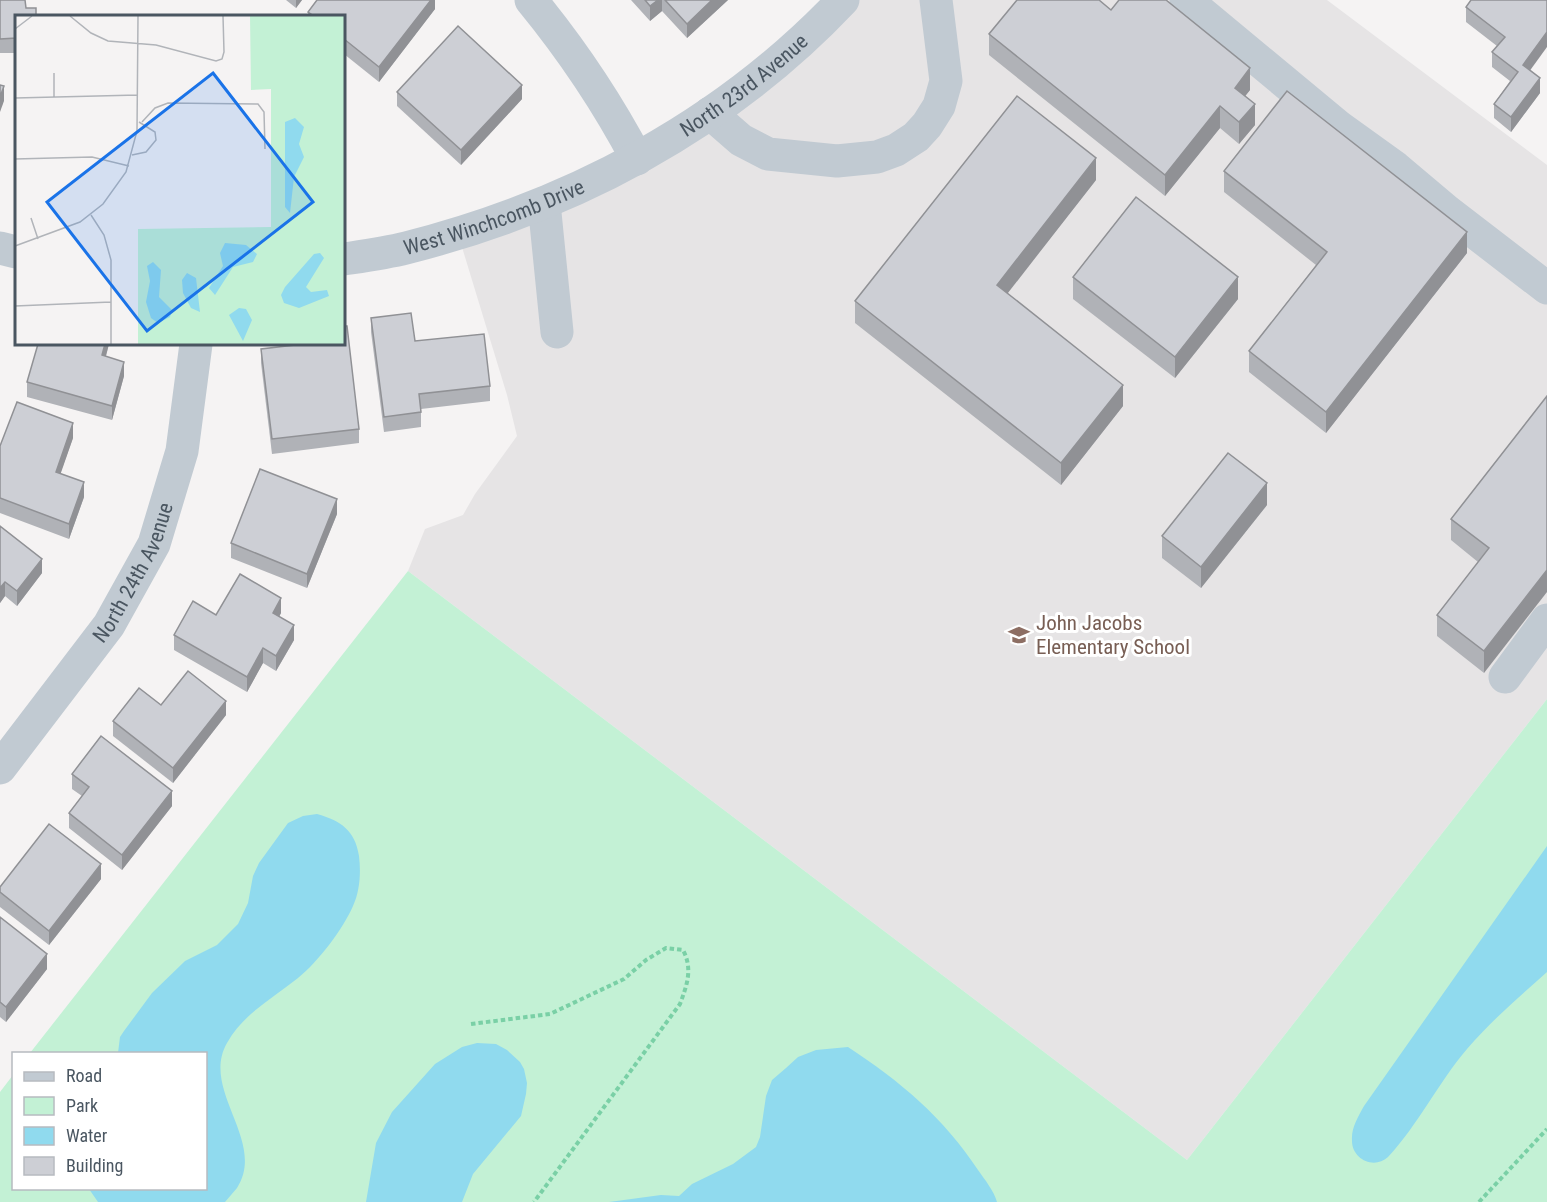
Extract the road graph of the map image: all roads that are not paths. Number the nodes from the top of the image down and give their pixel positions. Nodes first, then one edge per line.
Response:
1 (531, 0) edge
2 (843, 0) edge
3 (936, 0) edge
4 (1186, 0) edge
5 (710, 113) junction
6 (638, 159) junction
7 (544, 203) junction
8 (0, 248) edge
9 (15, 252) edge
10 (345, 260) edge
11 (1547, 288) edge
12 (557, 332) dead end
13 (196, 345) edge
14 (1547, 620) edge
15 (1505, 677) dead end
16 (0, 768) edge

1 - 6 street
2 - 5 street, North 23rd Avenue
3 - 5 street
4 - 11 street
5 - 6 street, North 23rd Avenue
6 - 7 street, West Winchcomb Drive
7 - 10 street, West Winchcomb Drive
7 - 12 street
8 - 9 street
13 - 16 street, North 24th Avenue
14 - 15 street

